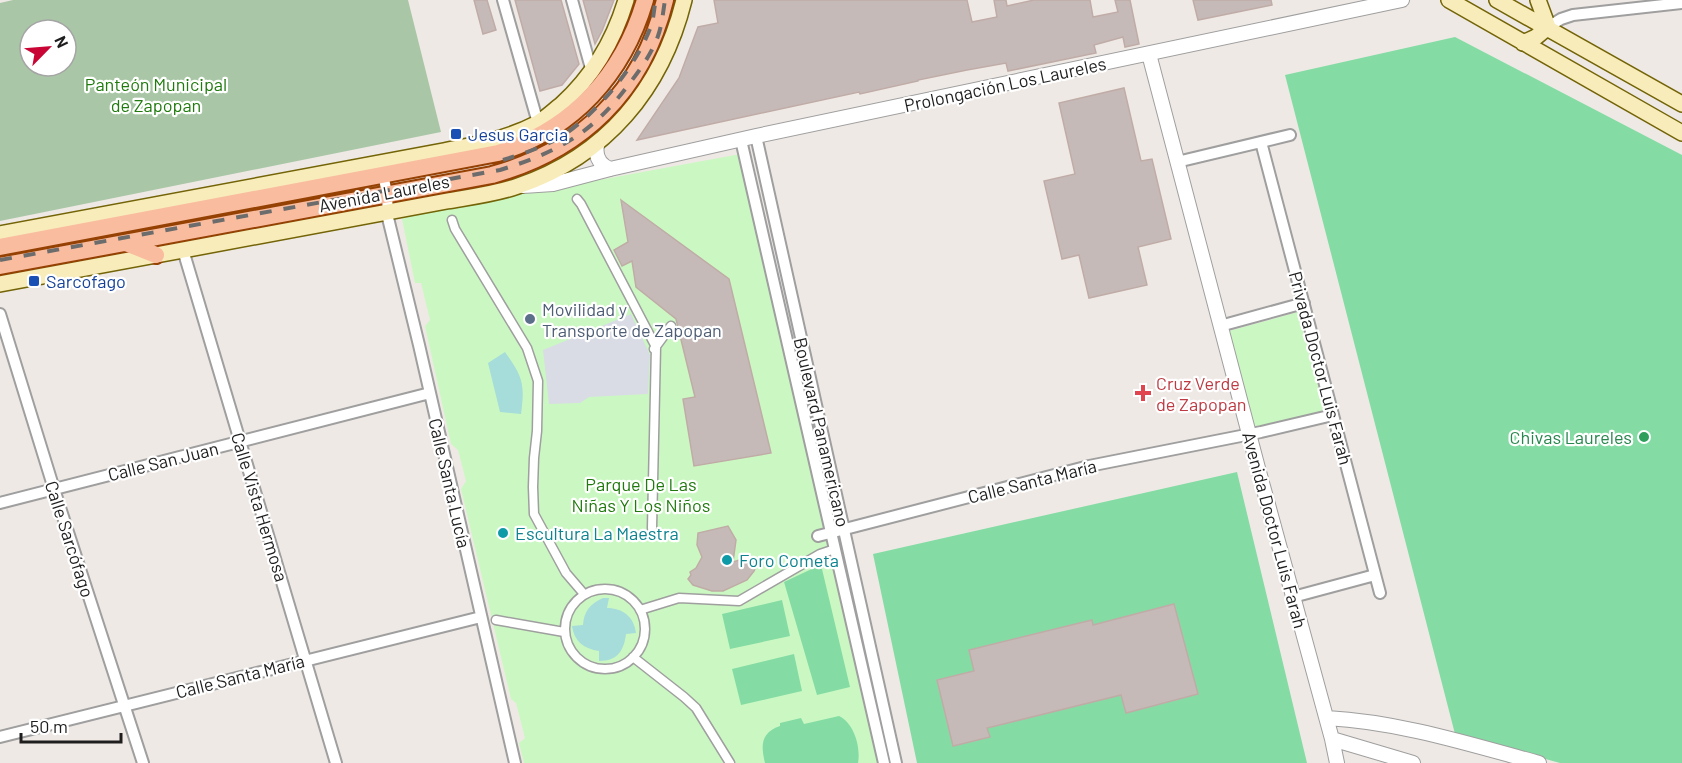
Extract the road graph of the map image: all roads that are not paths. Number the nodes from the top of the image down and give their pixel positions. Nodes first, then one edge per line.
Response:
1 (503, 0) edge
2 (572, 0) edge
3 (626, 0) edge
4 (645, 0) edge
5 (665, 0) edge
6 (684, 0) edge
7 (1402, 0) edge
8 (1449, 0) edge
9 (1497, 0) edge
10 (1538, 0) edge
11 (1682, 3) edge
12 (1548, 27) junction
13 (1523, 43) junction
14 (1149, 54) junction
15 (592, 72) junction
16 (1682, 104) edge
17 (539, 129) junction
18 (1682, 133) edge
19 (1290, 135) dead end
20 (756, 136) junction
21 (741, 140) junction
22 (598, 142) junction
23 (1261, 142) junction
24 (1177, 162) junction
25 (609, 169) junction
26 (380, 171) junction
27 (306, 177) junction
28 (323, 186) junction
29 (515, 187) junction
30 (577, 199) dead end
31 (386, 200) junction
32 (452, 220) dead end
33 (0, 234) edge
34 (126, 243) junction
35 (0, 247) edge
36 (183, 250) junction
37 (156, 255) junction
38 (0, 266) edge
39 (0, 284) edge
40 (1304, 303) junction
41 (0, 314) edge
42 (671, 326) dead end
43 (1220, 326) junction
44 (656, 347) junction
45 (650, 355) dead end
46 (430, 393) junction
47 (1333, 415) junction
48 (1249, 433) junction
49 (240, 441) junction
50 (54, 489) junction
51 (0, 503) edge
52 (652, 528) dead end
53 (844, 529) junction
54 (831, 532) junction
55 (818, 536) dead end
56 (835, 549) junction
57 (1375, 575) junction
58 (1380, 593) dead end
59 (584, 594) junction
60 (1293, 597) junction
61 (640, 610) junction
62 (481, 617) junction
63 (496, 620) dead end
64 (564, 632) junction
65 (633, 657) junction
66 (305, 660) junction
67 (124, 705) junction
68 (1327, 718) junction
69 (0, 736) edge
70 (1332, 739) junction
71 (142, 763) edge
72 (336, 763) edge
73 (514, 763) edge
74 (730, 763) edge
75 (884, 763) edge
76 (896, 763) edge
77 (1337, 763) edge
78 (1413, 763) edge
79 (1539, 763) edge

1 - 17 street
2 - 15 street
3 - 15 main road, Avenida Laureles
4 - 17 main road, Avenida Laureles
5 - 31 main road, Avenida Laureles
6 - 22 main road, Avenida Laureles
7 - 14 street, Prolongación Los Laureles
8 - 13 main road
9 - 12 main road
10 - 12 main road
11 - 12 street
12 - 13 main road
12 - 16 main road
13 - 18 main road
14 - 20 street, Prolongación Los Laureles
14 - 24 street, Avenida Doctor Luis Farah
15 - 17 main road, Avenida Laureles
17 - 26 main road, Avenida Laureles
19 - 23 street
20 - 21 street, Prolongación Los Laureles
20 - 53 street, Boulevard Panamericano
21 - 25 street, Prolongación Los Laureles
21 - 54 street, Boulevard Panamericano
22 - 25 street
22 - 29 main road, Avenida Laureles
23 - 24 street
23 - 40 street, Privada Doctor Luis Farah
24 - 43 street, Avenida Doctor Luis Farah
25 - 29 street, Prolongación Los Laureles
26 - 27 main road, Avenida Laureles
26 - 28 main road, Avenida Laureles
26 - 31 street, Calle Santa Lucía
27 - 28 main road
27 - 33 main road, Avenida Laureles
28 - 35 main road, Avenida Laureles
29 - 31 main road, Avenida Laureles
30 - 44 street
31 - 34 main road, Avenida Laureles
31 - 36 main road, Avenida Laureles
31 - 46 street, Calle Santa Lucía
32 - 59 street
34 - 37 main road
34 - 38 main road, Avenida Laureles
36 - 37 main road, Avenida Laureles
36 - 49 street, Calle Vista Hermosa
37 - 39 main road, Avenida Laureles
40 - 43 street
40 - 47 street, Privada Doctor Luis Farah
41 - 50 street, Calle Sarcófago
42 - 44 street
43 - 48 street, Avenida Doctor Luis Farah
44 - 45 street
44 - 52 street
46 - 49 street, Calle San Juan
46 - 62 street, Calle Santa Lucía
47 - 48 street, Calle Santa María
47 - 57 street, Privada Doctor Luis Farah
48 - 53 street, Calle Santa María
48 - 60 street, Avenida Doctor Luis Farah
49 - 50 street, Calle San Juan
49 - 66 street, Calle Vista Hermosa
50 - 51 street, Calle San Juan
50 - 67 street, Calle Sarcófago
53 - 54 street, Calle Santa María
53 - 76 street, Boulevard Panamericano
54 - 55 street, Calle Santa María
54 - 56 street, Boulevard Panamericano
56 - 61 street
56 - 75 street, Boulevard Panamericano
57 - 58 street, Privada Doctor Luis Farah
57 - 60 street
59 - 61 street
59 - 64 street
60 - 68 street, Avenida Doctor Luis Farah
61 - 65 street
62 - 66 street, Calle Santa María
62 - 73 street, Calle Santa Lucía
63 - 64 street
64 - 65 street
65 - 74 street
66 - 67 street, Calle Santa María
66 - 72 street, Calle Vista Hermosa
67 - 69 street, Calle Santa María
67 - 71 street, Calle Sarcófago
68 - 70 street, Avenida Doctor Luis Farah
68 - 79 street
70 - 77 street, Avenida Doctor Luis Farah
70 - 78 street

